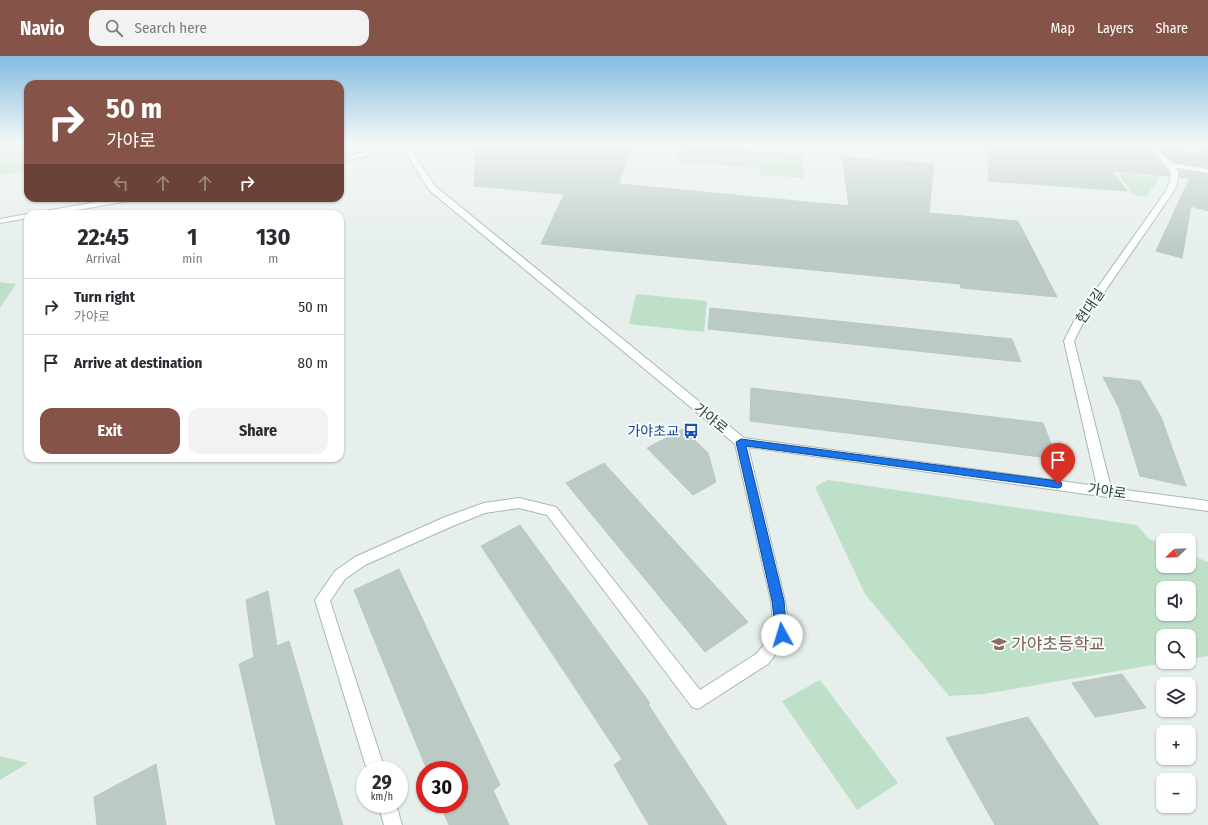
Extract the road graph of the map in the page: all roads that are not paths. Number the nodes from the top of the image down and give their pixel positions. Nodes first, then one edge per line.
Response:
1 (427, 180) edge
2 (1174, 180) edge
3 (110, 202) edge
4 (63, 210) edge
5 (24, 217) edge
6 (0, 220) edge
7 (741, 442) junction
8 (1105, 491) junction
9 (1208, 506) edge
10 (373, 761) edge
11 (390, 813) edge
12 (393, 825) edge

1 - 7 street, 가야로
2 - 8 street, 현대길
3 - 4 street
5 - 6 street
7 - 8 street, 가야로
7 - 10 street
8 - 9 street, 가야로
11 - 12 street

